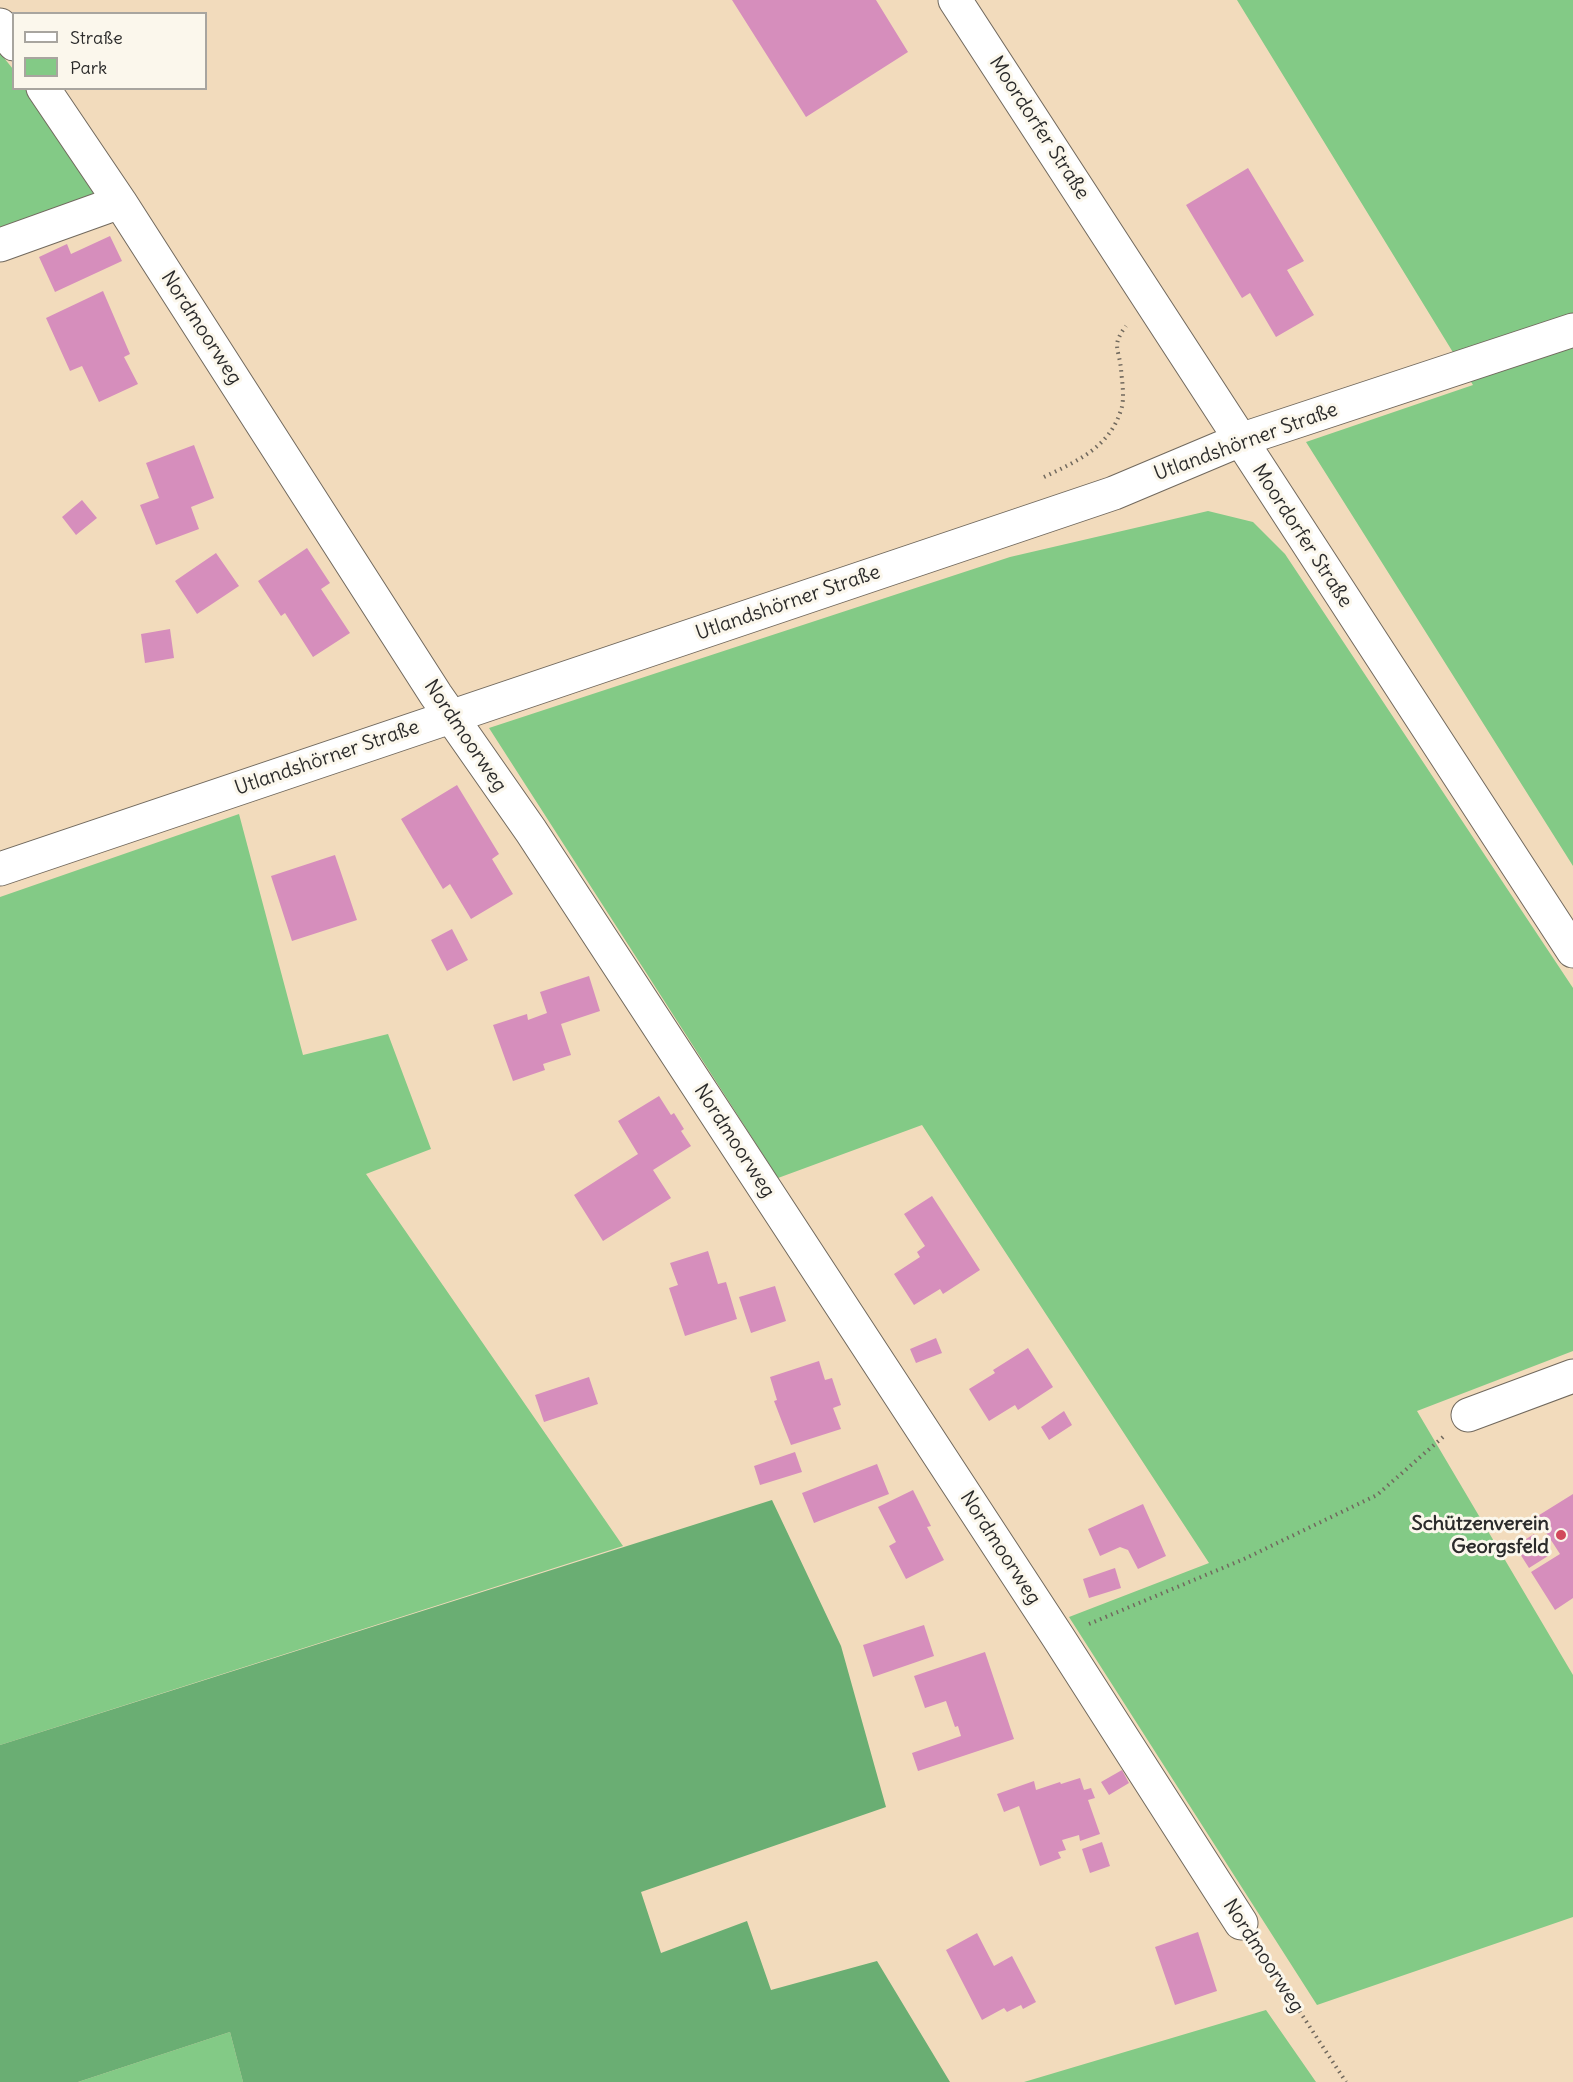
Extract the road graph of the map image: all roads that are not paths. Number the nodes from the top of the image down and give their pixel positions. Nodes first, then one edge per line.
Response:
1 (955, 0) edge
2 (0, 25) edge
3 (12, 42) edge
4 (44, 90) edge
5 (120, 202) junction
6 (0, 246) edge
7 (1573, 330) edge
8 (1240, 440) junction
9 (451, 717) junction
10 (0, 869) edge
11 (1573, 951) edge
12 (1573, 1376) edge
13 (1468, 1415) road end
14 (1241, 1923) road end

1 - 8 street, Moordorfer Straße
2 - 3 street
4 - 5 street, Nordmoorweg
5 - 6 street
5 - 9 street, Nordmoorweg
7 - 8 street, Utlandshörner Straße
8 - 9 street, Utlandshörner Straße
8 - 11 street, Moordorfer Straße
9 - 10 street, Utlandshörner Straße
9 - 14 street, Nordmoorweg
12 - 13 street

